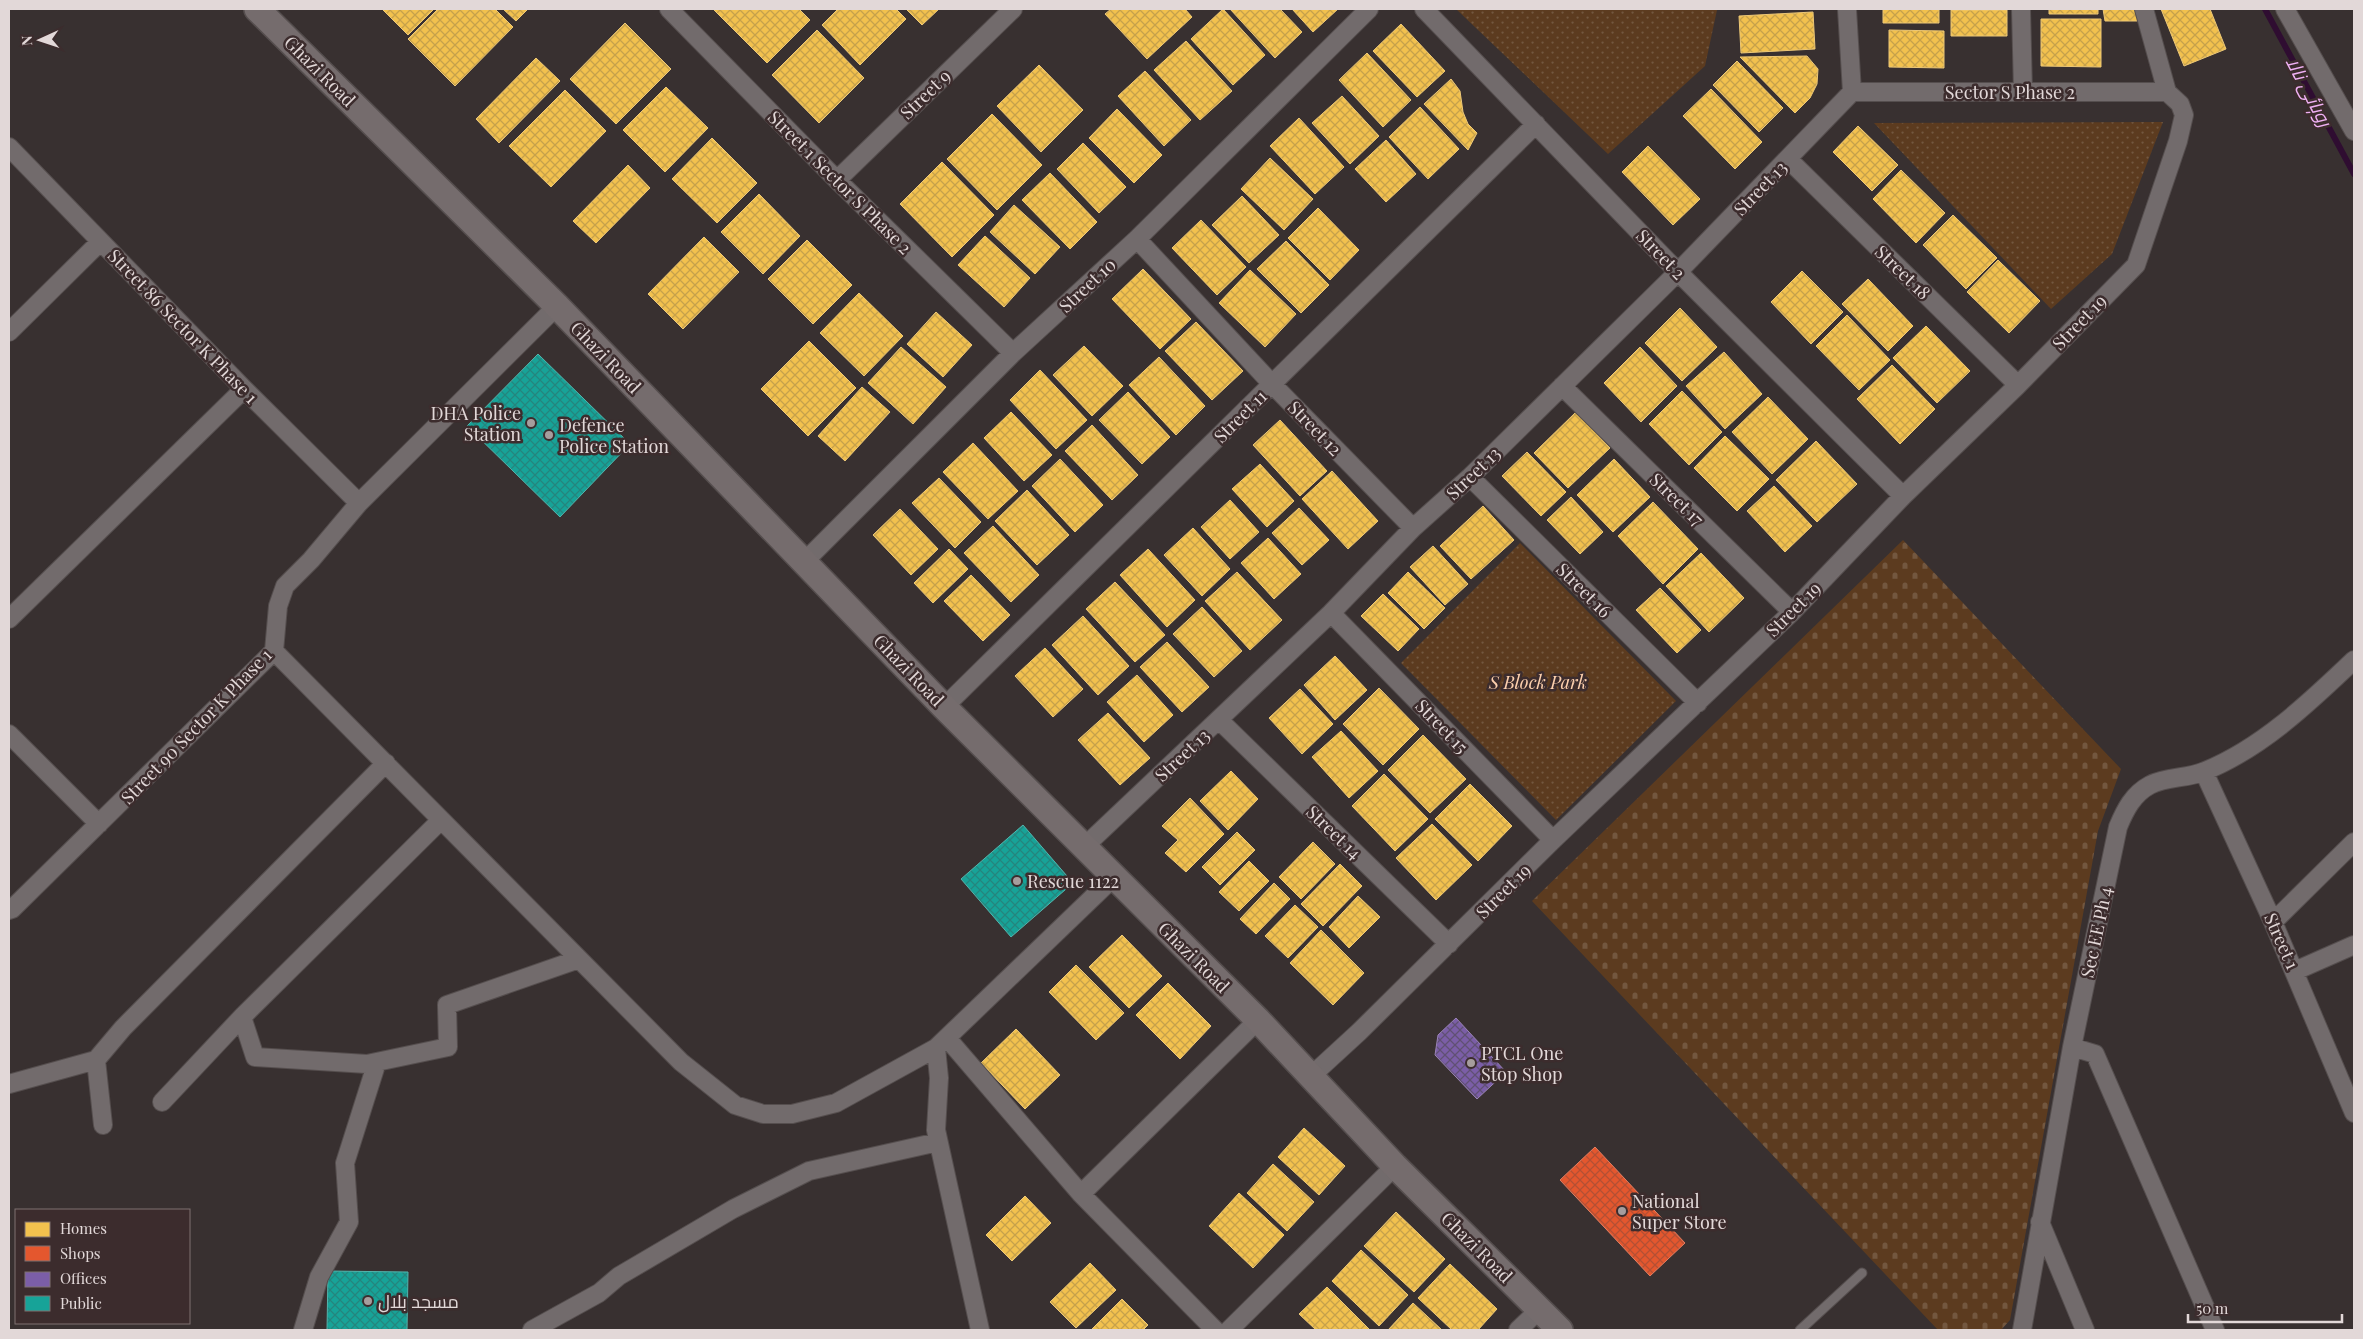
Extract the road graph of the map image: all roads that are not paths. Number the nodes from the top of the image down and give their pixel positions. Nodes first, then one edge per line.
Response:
1 (257, 9) edge
2 (669, 9) edge
3 (1013, 9) edge
4 (1369, 9) edge
5 (1426, 9) edge
6 (1847, 9) edge
7 (2021, 9) edge
8 (2144, 9) edge
9 (2285, 9) edge
10 (1852, 92) junction
11 (2023, 92) junction
12 (2167, 92) junction
13 (1536, 124) junction
14 (2354, 131) edge
15 (9, 147) edge
16 (1788, 159) junction
17 (837, 180) junction
18 (1137, 238) junction
19 (100, 242) junction
20 (1678, 272) junction
21 (557, 306) junction
22 (9, 332) edge
23 (1013, 353) junction
24 (1272, 384) junction
25 (2018, 385) junction
26 (1562, 386) junction
27 (244, 389) junction
28 (1470, 477) junction
29 (1903, 496) junction
30 (359, 502) junction
31 (1413, 528) junction
32 (805, 561) junction
33 (1792, 612) junction
34 (1331, 613) junction
35 (9, 619) edge
36 (274, 651) junction
37 (2354, 660) edge
38 (1698, 704) junction
39 (944, 707) junction
40 (1219, 720) junction
41 (9, 734) edge
42 (386, 763) junction
43 (2204, 772) junction
44 (441, 820) junction
45 (99, 824) junction
46 (1553, 840) junction
47 (2354, 842) edge
48 (1085, 846) junction
49 (1114, 877) junction
50 (9, 910) edge
51 (2273, 922) junction
52 (1449, 944) junction
53 (2354, 945) edge
54 (579, 959) junction
55 (2295, 971) junction
56 (242, 1017) junction
57 (1258, 1020) junction
58 (942, 1043) junction
59 (2072, 1047) junction
60 (96, 1060) junction
61 (377, 1062) junction
62 (1310, 1077) junction
63 (9, 1084) edge
64 (162, 1102) dead end
65 (2354, 1113) edge
66 (104, 1125) dead end
67 (938, 1142) junction
68 (1395, 1166) junction
69 (1081, 1194) junction
70 (2040, 1221) junction
71 (1862, 1274) dead end
72 (1540, 1309) junction
73 (303, 1330) edge
74 (532, 1330) edge
75 (980, 1330) edge
76 (1216, 1330) edge
77 (1229, 1330) edge
78 (1518, 1330) edge
79 (1560, 1330) edge
80 (1800, 1330) edge
81 (2022, 1330) edge
82 (2084, 1330) edge
83 (2215, 1330) edge

1 - 21 main road, Ghazi Road
2 - 17 street, Street 1 Sector S Phase 2
3 - 17 street, Street 9
4 - 18 street, Street 10
5 - 13 street, Street 2
6 - 10 street
7 - 11 street
8 - 12 street
9 - 14 street
10 - 11 street, Sector S Phase 2
10 - 16 street, Street 13
11 - 12 street, Sector S Phase 2
12 - 25 street, Street 19
13 - 20 street, Street 2
13 - 24 street, Street 11
15 - 19 street, Street 86 Sector K Phase 1
16 - 20 street, Street 13
16 - 25 street, Street 18
17 - 23 street, Street 1 Sector S Phase 2
18 - 23 street, Street 10
18 - 24 street, Street 12
19 - 22 street
19 - 27 street, Street 86 Sector K Phase 1
20 - 26 street, Street 13
20 - 29 street, Street 2
21 - 30 street, Street 90 Sector K Phase 1
21 - 32 main road, Ghazi Road
23 - 32 street, Street 10
24 - 31 street, Street 12
24 - 39 street, Street 11
25 - 29 street, Street 19
26 - 28 street, Street 13
26 - 33 street, Street 17
27 - 30 street, Street 86 Sector K Phase 1
27 - 35 street
28 - 31 street, Street 13
28 - 38 street, Street 16
29 - 33 street, Street 19
30 - 36 street, Street 90 Sector K Phase 1
31 - 34 street, Street 13
32 - 39 main road, Ghazi Road
33 - 38 street, Street 19
34 - 40 street, Street 13
34 - 46 street, Street 15
36 - 42 street
36 - 45 street, Street 90 Sector K Phase 1
37 - 43 street, Sec EE Ph 4
38 - 46 street, Street 19
39 - 48 main road, Ghazi Road
40 - 48 street, Street 13
40 - 52 street, Street 14
41 - 45 street
42 - 44 street
42 - 60 street
43 - 51 street, Street 1
43 - 59 street, Sec EE Ph 4
44 - 54 street
44 - 56 street
45 - 50 street, Street 90 Sector K Phase 1
46 - 52 street, Street 19
47 - 51 street
48 - 49 main road, Ghazi Road
49 - 57 main road, Ghazi Road
49 - 58 street
51 - 55 street, Street 1
52 - 62 street, Street 19
53 - 55 street
54 - 58 street
54 - 61 street
55 - 65 street, Street 1
56 - 61 street
56 - 64 street
57 - 62 main road, Ghazi Road
57 - 69 street
58 - 67 street
58 - 69 street
59 - 70 street, Sec EE Ph 4
59 - 83 street
60 - 63 street
60 - 66 street
61 - 73 street
62 - 68 main road, Ghazi Road
67 - 74 street
67 - 75 street
68 - 72 main road, Ghazi Road
68 - 77 street
69 - 76 street
70 - 81 street, Sec EE Ph 4
70 - 82 street
71 - 80 lane
72 - 78 street
72 - 79 main road, Ghazi Road

